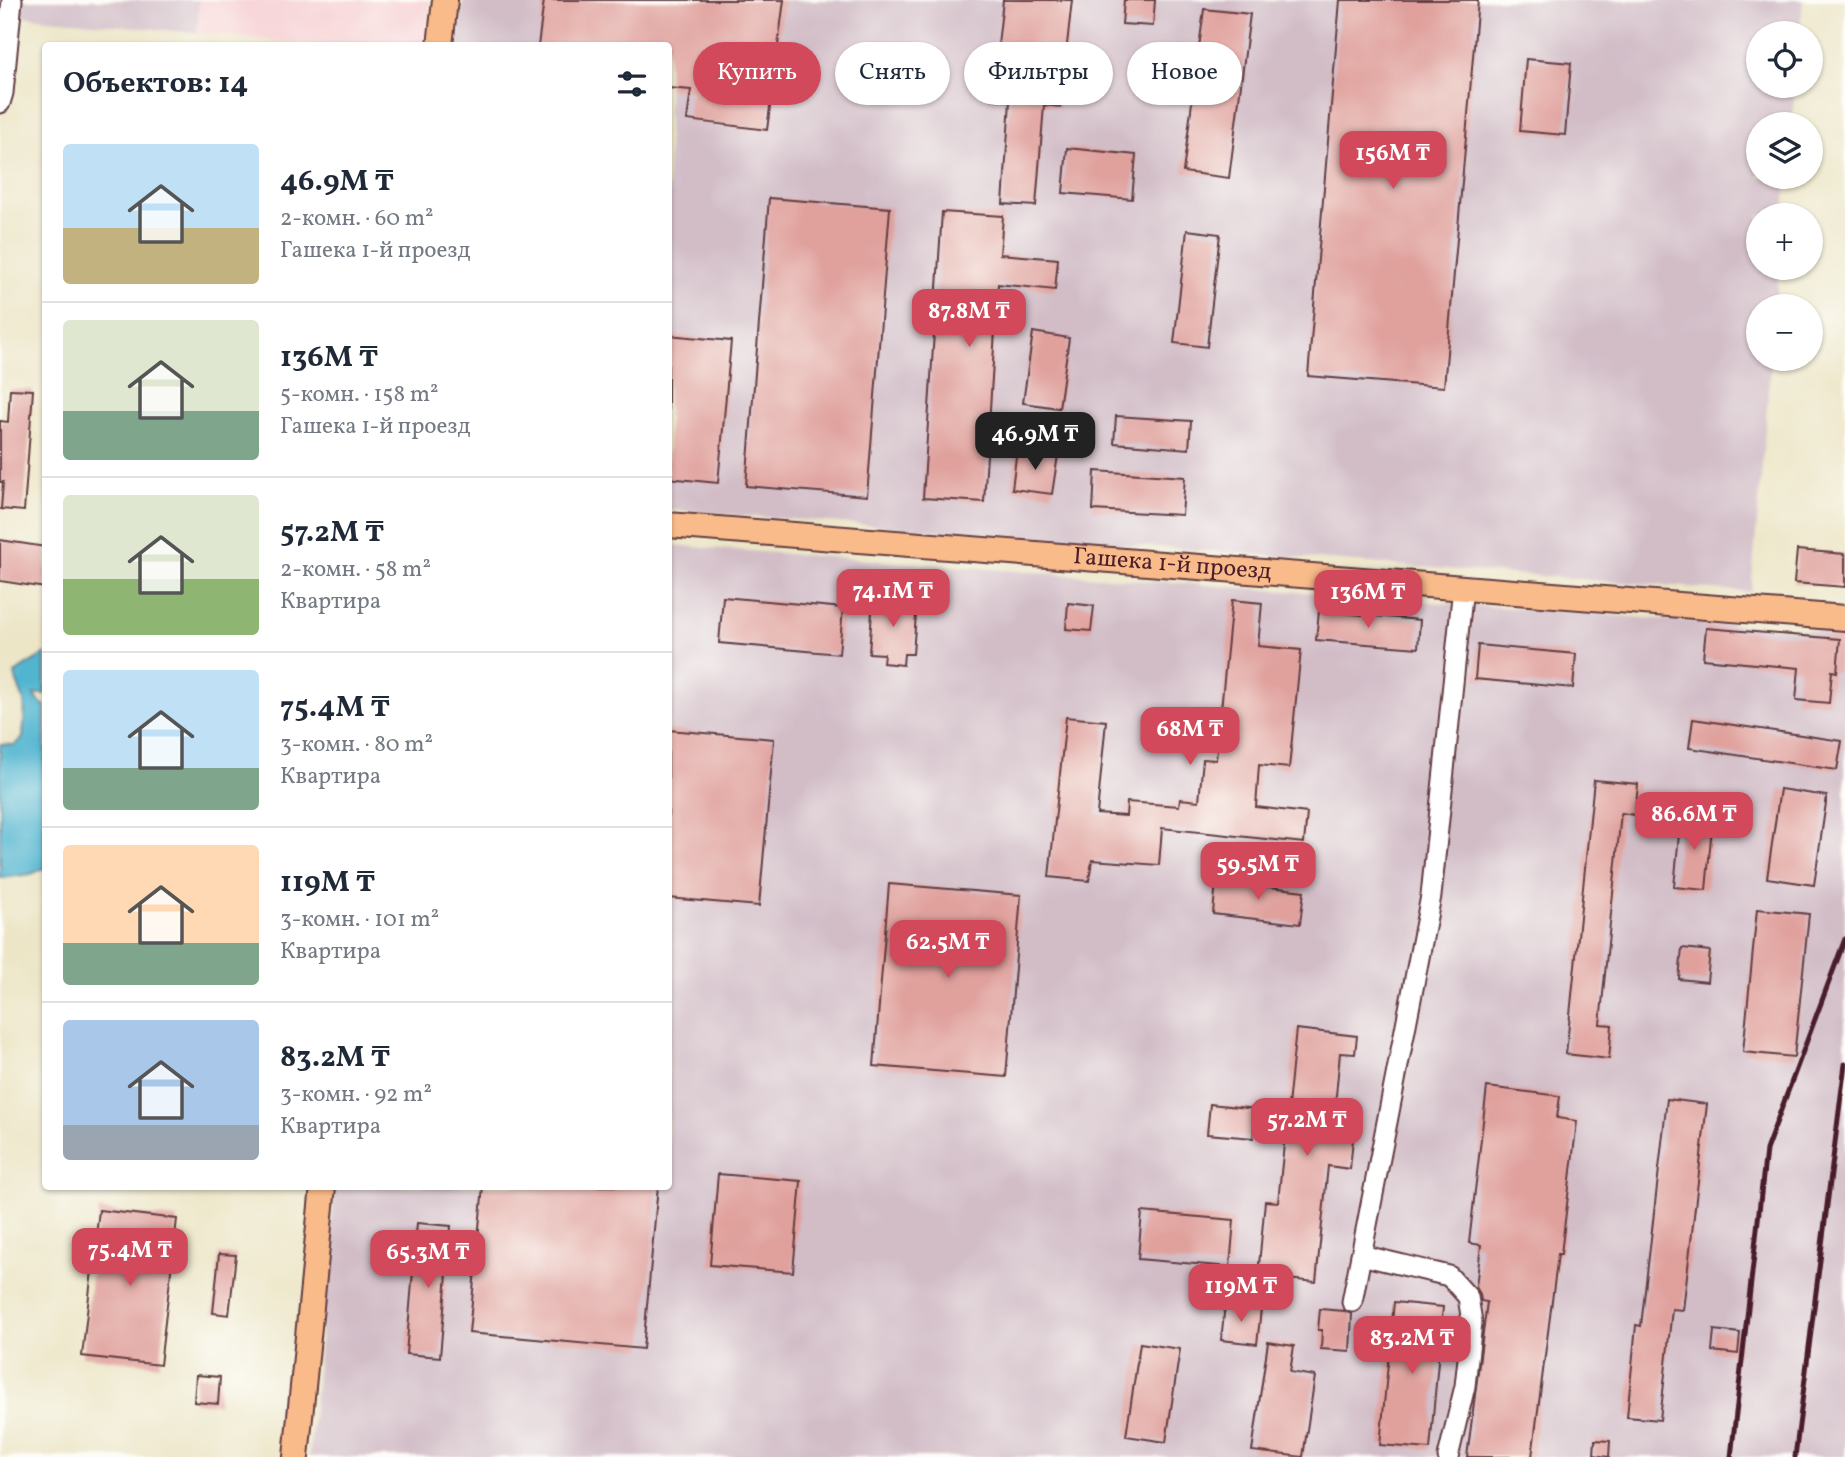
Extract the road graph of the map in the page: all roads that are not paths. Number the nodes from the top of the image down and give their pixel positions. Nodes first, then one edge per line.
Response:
1 (12, 0) edge
2 (445, 0) edge
3 (440, 42) edge
4 (0, 103) edge
5 (672, 525) edge
6 (1463, 587) junction
7 (1845, 618) edge
8 (323, 1190) edge
9 (1361, 1255) junction
10 (1352, 1303) dead end
11 (296, 1457) edge
12 (1448, 1457) edge

1 - 4 street
2 - 3 main road
5 - 6 main road, Гашека 1-й проезд
6 - 7 main road, Гашека 1-й проезд
6 - 9 street
8 - 11 main road
9 - 10 street
9 - 12 street

